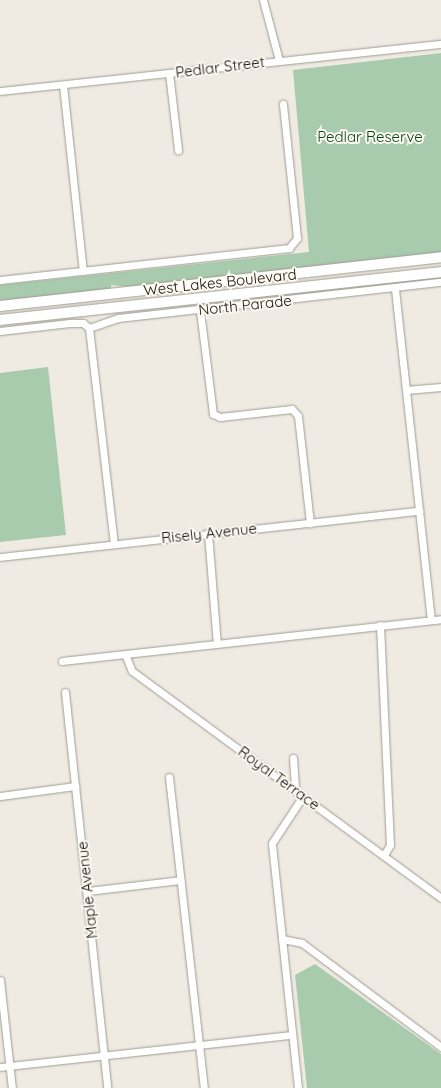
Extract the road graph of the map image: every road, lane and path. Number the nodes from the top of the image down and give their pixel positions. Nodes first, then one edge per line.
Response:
1 (263, 0) edge
2 (441, 44) edge
3 (279, 60) junction
4 (169, 73) junction
5 (63, 85) junction
6 (0, 91) edge
7 (283, 104) dead end
8 (178, 150) dead end
9 (441, 257) edge
10 (83, 271) junction
11 (441, 272) edge
12 (0, 280) edge
13 (441, 282) edge
14 (395, 289) junction
15 (0, 306) edge
16 (200, 311) junction
17 (41, 316) junction
18 (0, 320) edge
19 (52, 325) junction
20 (89, 328) junction
21 (0, 331) edge
22 (441, 387) edge
23 (406, 390) junction
24 (419, 511) junction
25 (310, 523) junction
26 (208, 533) junction
27 (114, 544) junction
28 (0, 556) edge
29 (441, 619) edge
30 (431, 620) junction
31 (380, 625) junction
32 (217, 644) junction
33 (125, 654) junction
34 (62, 661) dead end
35 (65, 692) dead end
36 (293, 758) dead end
37 (169, 777) dead end
38 (75, 786) junction
39 (295, 790) junction
40 (0, 796) edge
41 (303, 796) junction
42 (384, 855) junction
43 (180, 880) junction
44 (88, 891) junction
45 (441, 898) edge
46 (282, 939) junction
47 (0, 980) edge
48 (292, 1035) junction
49 (200, 1046) junction
50 (441, 1047) edge
51 (104, 1056) junction
52 (10, 1066) junction
53 (0, 1068) edge
54 (12, 1088) edge
55 (107, 1088) edge
56 (204, 1088) edge
57 (298, 1088) edge

1 - 3 street
2 - 3 street, Pedlar Street
3 - 4 street, Pedlar Street
4 - 5 street, Pedlar Street
4 - 8 street
5 - 6 street, Pedlar Street
5 - 10 street
7 - 10 street
9 - 15 main road, West Lakes Boulevard
10 - 12 street
11 - 17 main road, West Lakes Boulevard
13 - 14 street, North Parade
14 - 16 street, North Parade
14 - 23 street
16 - 20 street, North Parade
16 - 25 street
17 - 18 main road, West Lakes Boulevard
17 - 19 street
19 - 20 street
19 - 21 street
20 - 27 street
22 - 23 street
23 - 24 street
24 - 25 street, Risely Avenue
24 - 30 street
25 - 26 street, Risely Avenue
26 - 27 street, Risely Avenue
26 - 32 street
27 - 28 street, Risely Avenue
29 - 30 street
30 - 31 street
31 - 32 street
31 - 42 street
32 - 33 street
33 - 34 street
33 - 39 street, Royal Terrace
35 - 38 street, Maple Avenue
36 - 39 street
37 - 43 street
38 - 40 street
38 - 44 street, Maple Avenue
39 - 41 street, Royal Terrace
41 - 42 street, Royal Terrace
41 - 46 street
42 - 45 street, Royal Terrace
43 - 44 street
43 - 49 street
44 - 51 street, Maple Avenue
46 - 48 street
46 - 50 street
47 - 52 street
48 - 49 street
48 - 57 street
49 - 51 street
49 - 56 street
51 - 52 street
51 - 55 street, Maple Avenue
52 - 53 street
52 - 54 street

